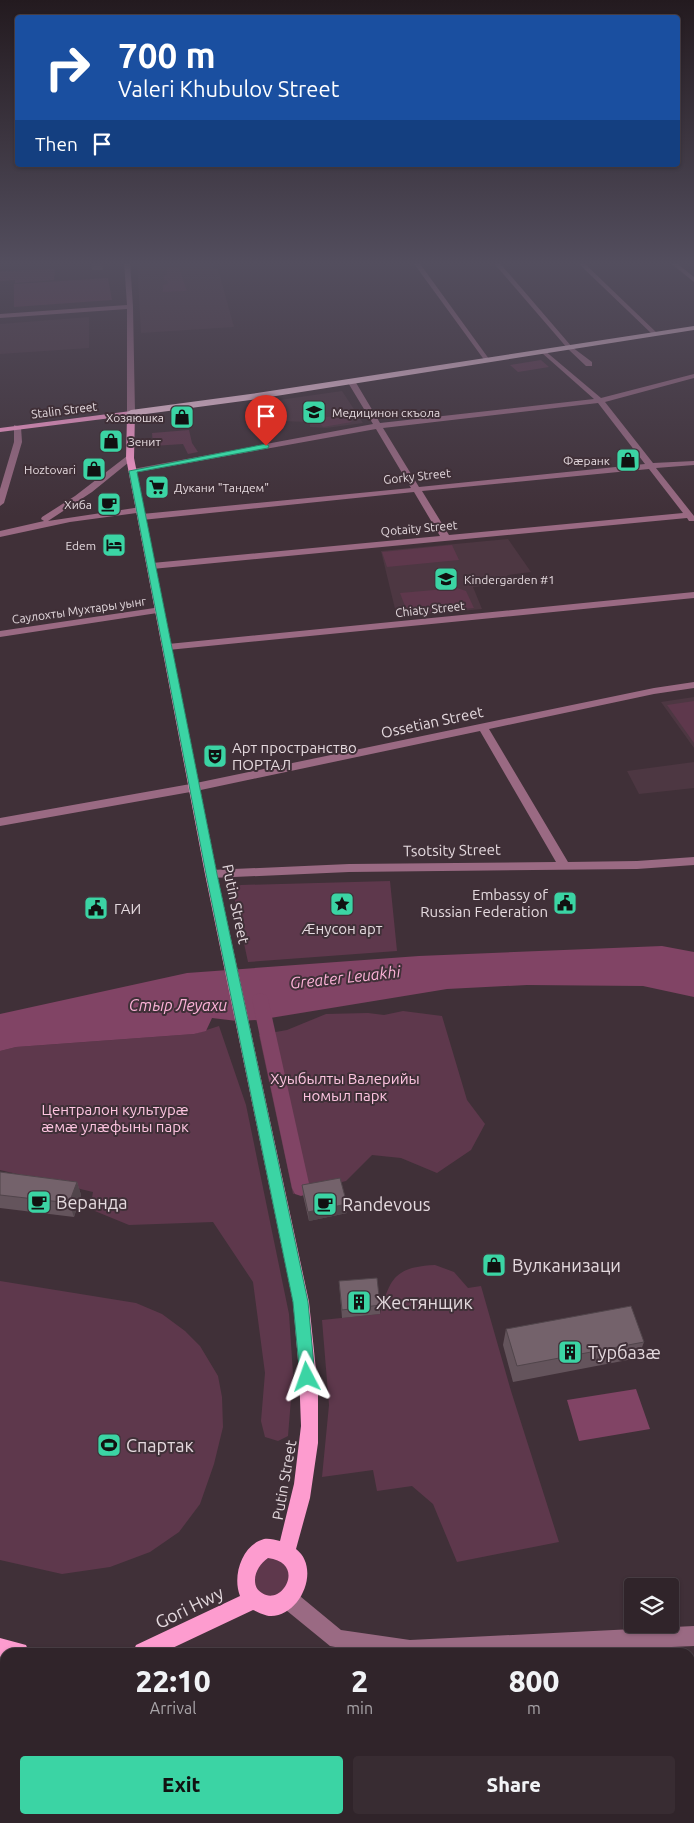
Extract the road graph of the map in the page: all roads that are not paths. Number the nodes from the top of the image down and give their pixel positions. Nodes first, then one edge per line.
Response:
1 (130, 346) edge
2 (477, 346) edge
3 (582, 346) edge
4 (570, 348) junction
5 (544, 352) junction
6 (487, 360) junction
7 (589, 364) dead end
8 (694, 376) edge
9 (351, 381) junction
10 (600, 401) junction
11 (131, 413) junction
12 (377, 426) junction
13 (17, 428) junction
14 (0, 430) edge
15 (130, 458) junction
16 (694, 463) edge
17 (651, 466) junction
18 (133, 471) junction
19 (416, 489) junction
20 (0, 504) edge
21 (141, 514) junction
22 (691, 518) edge
23 (36, 524) junction
24 (0, 534) edge
25 (446, 538) junction
26 (152, 566) junction
27 (694, 595) edge
28 (161, 610) junction
29 (0, 634) edge
30 (168, 647) junction
31 (694, 685) edge
32 (483, 727) junction
33 (196, 787) junction
34 (0, 822) edge
35 (694, 861) edge
36 (564, 865) junction
37 (211, 874) junction
38 (286, 1552) junction
39 (254, 1599) junction
40 (288, 1599) junction
41 (694, 1636) edge
42 (151, 1648) edge
43 (397, 1648) edge
44 (451, 1648) edge

1 - 11 street, Putin Street
2 - 6 street
3 - 4 highway
4 - 5 highway
4 - 7 street
5 - 6 highway
5 - 10 street
6 - 9 highway
8 - 10 street
9 - 11 highway
9 - 12 street
10 - 12 street
10 - 17 street
11 - 13 main road, Stalin Street
11 - 15 main road, Putin Street
12 - 18 street
12 - 19 street
13 - 14 main road, Stalin Street
13 - 20 street
15 - 18 main road, Putin Street
15 - 23 street
16 - 17 street, Gorky Street
17 - 19 street, Gorky Street
17 - 22 street
18 - 21 main road, Putin Street
19 - 21 street, Gorky Street
19 - 25 street
21 - 23 street, Gorky Street
21 - 26 main road, Putin Street
22 - 25 street, Qotaity Street
23 - 24 street
25 - 26 street, Qotaity Street
26 - 28 main road, Putin Street
27 - 30 street, Chiaty Street
28 - 29 street, Саулохты Мухтары уынг
28 - 30 main road, Putin Street
30 - 33 main road, Putin Street
31 - 32 street, Ossetian Street
32 - 33 street, Ossetian Street
32 - 36 street
33 - 34 street, Ossetian Street
33 - 37 main road, Putin Street
35 - 36 street, Tsotsity Street
36 - 37 street, Tsotsity Street
37 - 38 main road, Putin Street
38 - 39 main road
38 - 40 main road
39 - 40 main road
39 - 42 main road, Gori Hwy
40 - 43 street
41 - 44 street

